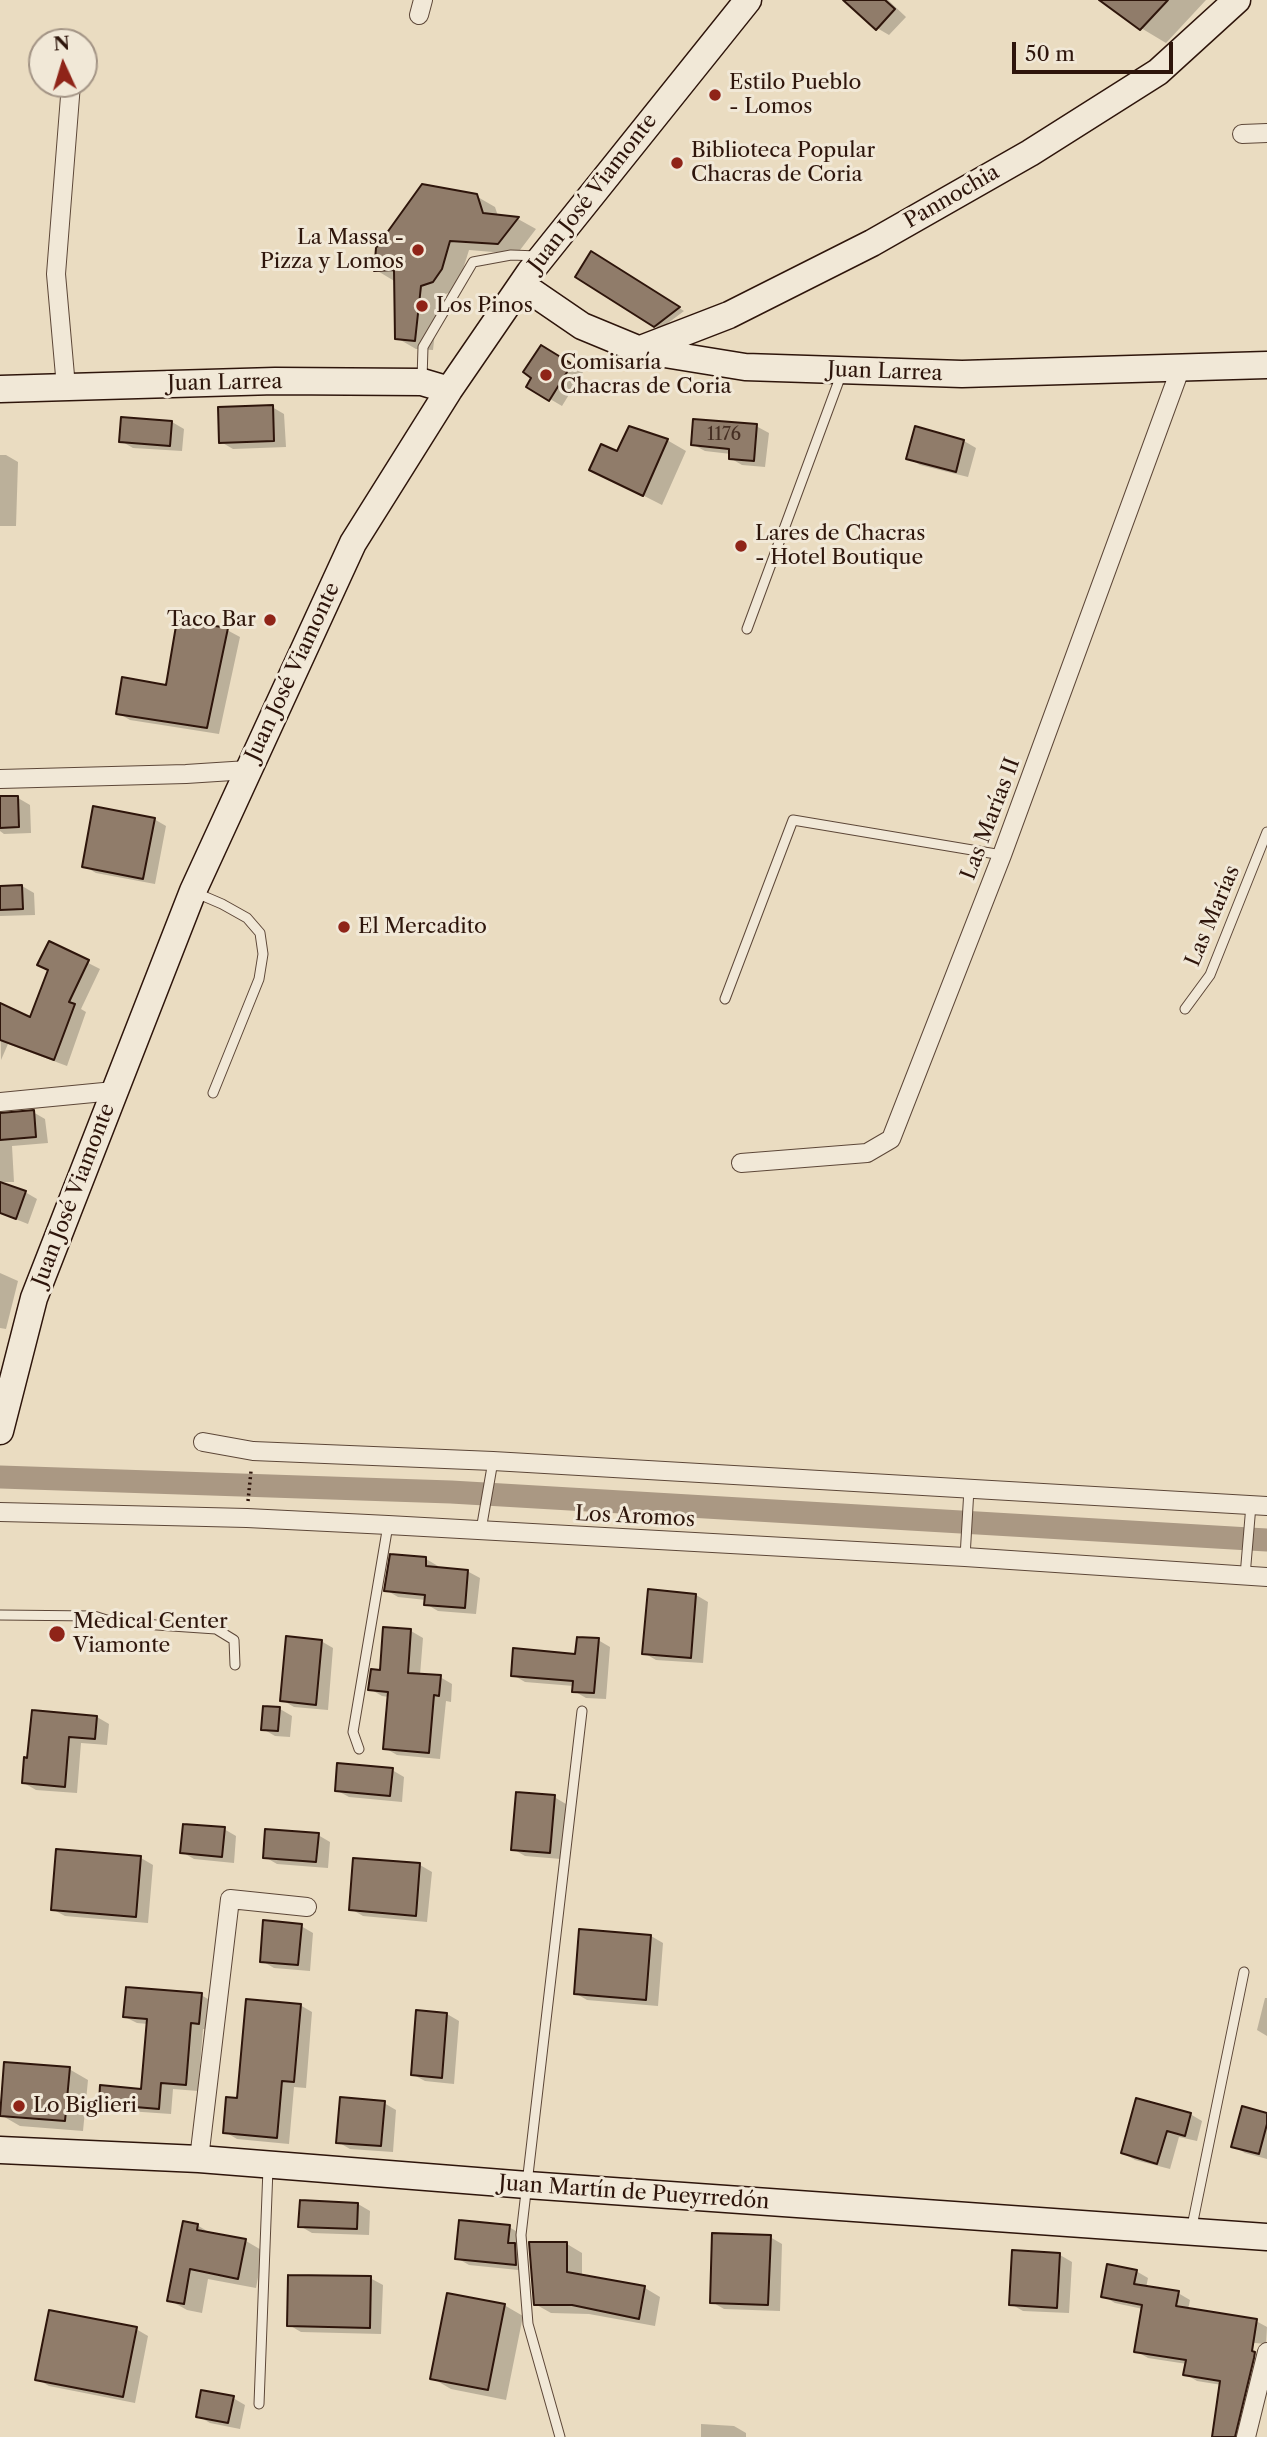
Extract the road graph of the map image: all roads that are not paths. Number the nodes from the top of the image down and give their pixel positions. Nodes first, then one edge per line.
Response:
1 (748, 0) edge
2 (1237, 0) edge
3 (70, 98) edge
4 (1267, 133) edge
5 (1242, 134) dead end
6 (543, 256) junction
7 (522, 285) junction
8 (640, 350) junction
9 (1267, 365) edge
10 (1181, 368) junction
11 (842, 371) junction
12 (422, 382) junction
13 (66, 387) junction
14 (0, 389) edge
15 (449, 390) junction
16 (747, 629) dead end
17 (248, 770) junction
18 (0, 779) edge
19 (1267, 832) edge
20 (1002, 855) junction
21 (193, 891) junction
22 (726, 999) dead end
23 (1185, 1009) dead end
24 (114, 1091) junction
25 (213, 1093) dead end
26 (0, 1102) edge
27 (741, 1163) dead end
28 (0, 1431) edge
29 (203, 1443) dead end
30 (493, 1461) junction
31 (969, 1489) junction
32 (1259, 1506) edge
33 (0, 1512) edge
34 (388, 1525) junction
35 (480, 1532) junction
36 (965, 1557) junction
37 (1245, 1576) junction
38 (1267, 1577) edge
39 (0, 1615) edge
40 (234, 1665) dead end
41 (582, 1711) dead end
42 (359, 1749) dead end
43 (307, 1907) dead end
44 (1244, 1972) dead end
45 (0, 2150) edge
46 (199, 2159) junction
47 (268, 2166) junction
48 (527, 2185) junction
49 (1190, 2233) junction
50 (1267, 2237) edge
51 (1267, 2351) edge
52 (259, 2404) dead end
53 (560, 2437) edge
54 (1245, 2437) edge

1 - 6 main road, Juan José Viamonte
2 - 8 main road, Pannochia
3 - 13 street
4 - 5 street
6 - 7 main road, Juan José Viamonte
6 - 12 lane
7 - 8 main road, Juan Larrea
7 - 15 main road, Juan José Viamonte
8 - 11 main road, Juan Larrea
9 - 10 main road, Juan Larrea
10 - 11 main road, Juan Larrea
10 - 20 street, Las Marías II
11 - 16 lane
12 - 13 main road, Juan Larrea
12 - 15 main road, Juan Larrea
13 - 14 main road, Juan Larrea
15 - 17 main road, Juan José Viamonte
17 - 18 street
17 - 21 main road, Juan José Viamonte
19 - 23 lane, Las Marías
20 - 22 lane
20 - 27 street, Las Marías II
21 - 24 main road, Juan José Viamonte
21 - 25 lane
24 - 26 street
24 - 28 main road, Juan José Viamonte
29 - 30 street
30 - 31 street
30 - 35 lane
31 - 32 street
31 - 36 lane
32 - 37 lane
33 - 34 street, Los Aromos
34 - 35 street, Los Aromos
34 - 42 lane
35 - 36 street, Los Aromos
36 - 37 street, Los Aromos
37 - 38 street, Los Aromos
39 - 40 lane
41 - 48 lane
43 - 46 street
44 - 49 lane
45 - 46 main road, Juan Martín de Pueyrredón
46 - 47 main road, Juan Martín de Pueyrredón
47 - 48 main road, Juan Martín de Pueyrredón
47 - 52 lane
48 - 49 main road, Juan Martín de Pueyrredón
48 - 53 lane
49 - 50 main road, Juan Martín de Pueyrredón
51 - 54 street

